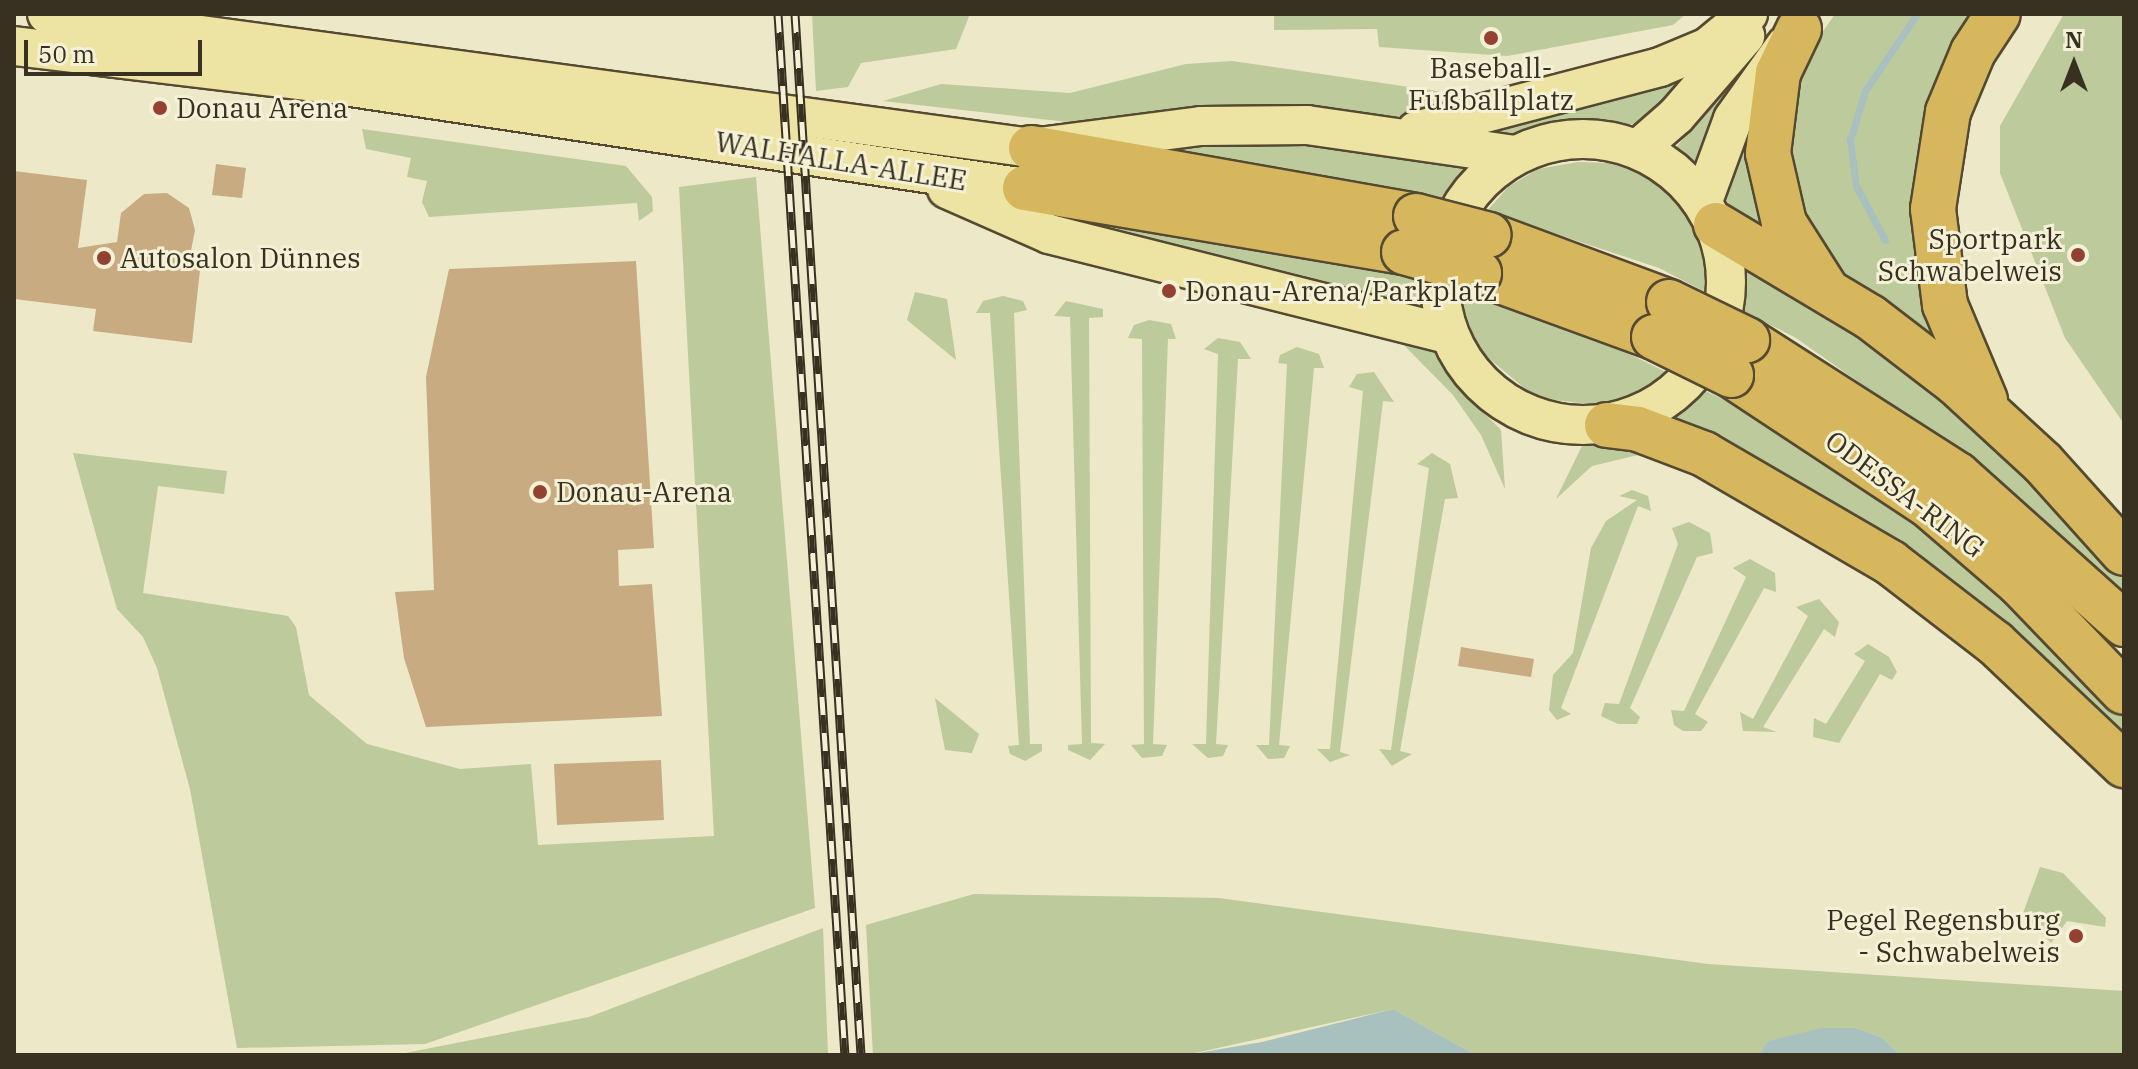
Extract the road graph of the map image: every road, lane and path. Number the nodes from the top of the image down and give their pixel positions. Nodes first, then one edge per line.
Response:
1 (47, 14) edge
2 (1748, 14) edge
3 (1998, 14) edge
4 (1790, 19) edge
5 (14, 46) edge
6 (1398, 135) junction
7 (1638, 149) junction
8 (1515, 155) junction
9 (1028, 168) junction
10 (896, 169) junction
11 (1709, 213) junction
12 (1826, 288) junction
13 (1662, 320) joint
14 (1448, 334) junction
15 (1739, 358) junction
16 (1998, 419) junction
17 (1607, 425) junction
18 (2124, 553) edge
19 (2124, 624) edge
20 (2124, 692) edge
21 (2124, 765) edge

1 - 9 main road, WALHALLA-ALLEE
2 - 6 main road
3 - 16 highway
4 - 7 main road
4 - 11 main road
4 - 12 highway
5 - 10 main road, WALHALLA-ALLEE
6 - 8 main road
6 - 9 main road
7 - 8 main road
7 - 11 main road
8 - 14 main road
9 - 10 main road, WALHALLA-ALLEE
9 - 13 highway, WALHALLA-ALLEE, bridge
10 - 14 main road
11 - 12 highway
11 - 17 main road
12 - 16 highway
13 - 15 highway, ODESSA-RING, bridge
14 - 17 main road
15 - 19 highway, ODESSA-RING
15 - 20 highway, ODESSA-RING
16 - 18 highway
17 - 21 highway

